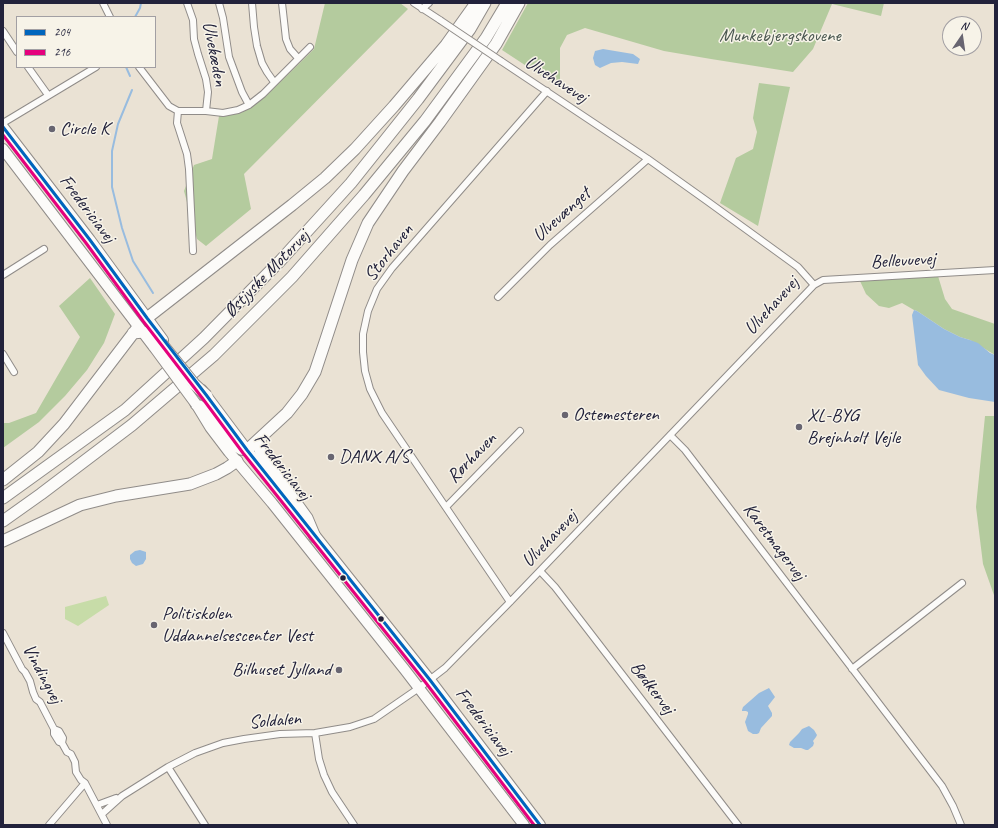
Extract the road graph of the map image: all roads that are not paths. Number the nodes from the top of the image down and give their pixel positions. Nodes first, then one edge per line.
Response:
1 (103, 3) edge
2 (187, 3) edge
3 (219, 3) edge
4 (252, 3) edge
5 (282, 3) edge
6 (414, 3) edge
7 (429, 3) edge
8 (476, 3) edge
9 (486, 3) edge
10 (507, 3) edge
11 (519, 3) edge
12 (422, 9) junction
13 (110, 16) edge
14 (3, 31) edge
15 (310, 47) dead end
16 (16, 50) edge
17 (298, 58) junction
18 (29, 68) edge
19 (94, 68) edge
20 (140, 68) edge
21 (274, 82) junction
22 (547, 91) junction
23 (48, 96) junction
24 (249, 105) junction
25 (178, 111) junction
26 (206, 111) junction
27 (3, 122) edge
28 (3, 127) edge
29 (3, 149) edge
30 (648, 159) junction
31 (44, 250) dead end
32 (194, 251) dead end
33 (995, 270) edge
34 (3, 275) edge
35 (814, 285) junction
36 (498, 296) dead end
37 (147, 318) junction
38 (138, 331) junction
39 (159, 343) junction
40 (3, 354) edge
41 (14, 372) dead end
42 (207, 396) joint
43 (196, 404) junction
44 (520, 431) dead end
45 (670, 435) junction
46 (261, 437) junction
47 (247, 450) junction
48 (237, 461) junction
49 (3, 480) edge
50 (3, 498) edge
51 (446, 507) junction
52 (3, 521) edge
53 (315, 537) junction
54 (3, 541) edge
55 (302, 541) junction
56 (540, 571) junction
57 (962, 583) dead end
58 (510, 602) junction
59 (3, 633) edge
60 (852, 669) junction
61 (430, 680) junction
62 (419, 688) junction
63 (315, 733) junction
64 (168, 767) junction
65 (498, 768) junction
66 (85, 783) junction
67 (122, 796) junction
68 (97, 805) junction
69 (102, 814) junction
70 (49, 825) edge
71 (107, 825) edge
72 (205, 825) edge
73 (354, 825) edge
74 (524, 825) edge
75 (540, 825) edge
76 (738, 825) edge
77 (961, 825) edge

1 - 13 street
2 - 26 street, Ulvekæden
3 - 24 street, Ulvekæden
4 - 21 street
5 - 17 street
6 - 12 street, Ulvehavevej
7 - 12 street
8 - 37 highway
9 - 50 highway, Østjyske Motorvej
10 - 52 highway, Østjyske Motorvej
11 - 46 highway
12 - 22 street, Ulvehavevej, bridge
14 - 16 street
15 - 17 street, Ulvekæden
17 - 21 street, Ulvekæden
18 - 23 street
19 - 23 street
20 - 25 street
21 - 24 street, Ulvekæden
22 - 30 street, Ulvehavevej
22 - 51 street, Storhaven
23 - 27 street
24 - 26 street, Ulvekæden
25 - 26 street, Ulvekæden
25 - 32 street
28 - 37 main road, Fredericiavej
29 - 38 main road, Fredericiavej
30 - 35 street, Ulvehavevej
30 - 36 street, Ulvevænget
31 - 34 street
33 - 35 street, Bellevuevej
35 - 45 street, Ulvehavevej
37 - 38 main road
37 - 39 main road, Fredericiavej
38 - 39 highway
38 - 49 highway
39 - 42 highway, bridge
39 - 43 main road, Fredericiavej, bridge
40 - 41 street
42 - 47 main road, Fredericiavej
43 - 47 highway
43 - 48 main road, Fredericiavej
44 - 51 street, Rørhaven
45 - 56 street, Ulvehavevej
45 - 60 street, Karetmagervej
46 - 47 highway
46 - 53 highway
47 - 48 main road
47 - 53 main road, Fredericiavej
48 - 54 highway
48 - 55 main road, Fredericiavej
51 - 58 street, Storhaven
53 - 61 main road, Fredericiavej
55 - 61 main road
55 - 62 main road, Fredericiavej
56 - 58 street, Ulvehavevej
56 - 76 street, Bødkervej
57 - 60 street
58 - 61 street, Ulvehavevej
59 - 66 street, Vindingvej
60 - 77 street, Karetmagervej
61 - 62 street, Soldalen
61 - 65 main road, Fredericiavej
62 - 63 street, Soldalen
62 - 65 main road
62 - 74 main road, Fredericiavej
63 - 64 street, Soldalen
63 - 73 street
64 - 67 street, Soldalen
64 - 72 street
65 - 75 main road, Fredericiavej
66 - 68 street, Vindingvej
66 - 70 street
67 - 68 street, Soldalen
67 - 69 street, Soldalen
68 - 69 street, Vindingvej
69 - 71 street, Vindingvej

